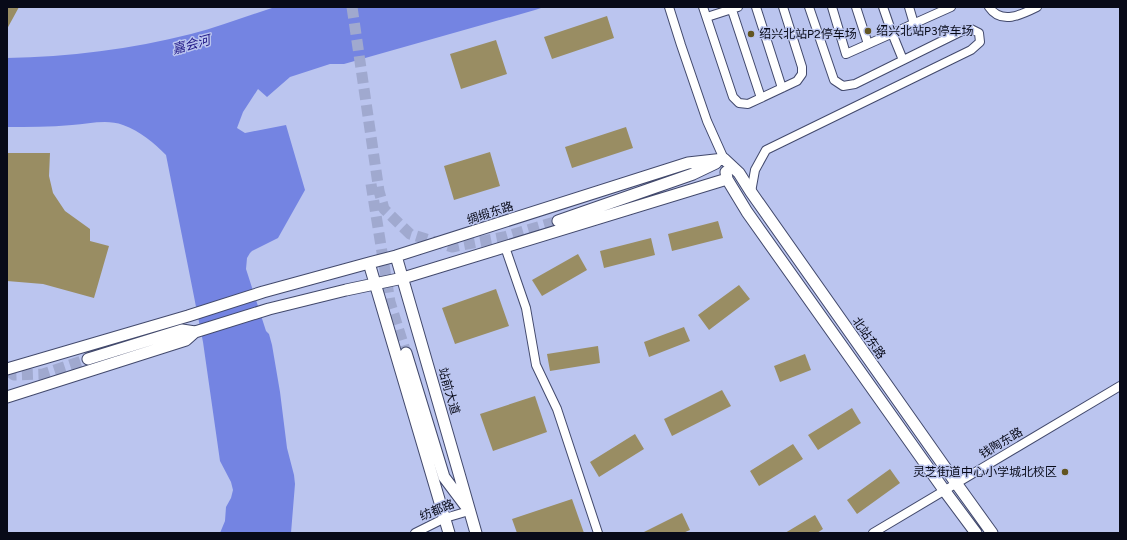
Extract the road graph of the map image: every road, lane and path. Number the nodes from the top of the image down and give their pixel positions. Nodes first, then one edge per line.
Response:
1 (669, 7) edge
2 (703, 7) edge
3 (756, 7) edge
4 (783, 7) edge
5 (809, 7) edge
6 (832, 7) edge
7 (856, 7) edge
8 (883, 7) edge
9 (909, 7) edge
10 (951, 7) edge
11 (989, 7) edge
12 (1037, 7) edge
13 (734, 8) edge
14 (936, 10) edge
15 (707, 18) junction
16 (914, 24) junction
17 (892, 34) junction
18 (868, 44) junction
19 (903, 60) junction
20 (782, 88) junction
21 (761, 98) junction
22 (724, 159) junction
23 (727, 179) junction
24 (751, 192) junction
25 (558, 221) tunnel mouth
26 (505, 247) junction
27 (396, 256) junction
28 (370, 263) junction
29 (403, 278) junction
30 (376, 284) junction
31 (195, 332) junction
32 (406, 353) tunnel mouth
33 (88, 359) tunnel mouth
34 (7, 369) edge
35 (1120, 386) edge
36 (7, 397) edge
37 (956, 483) junction
38 (944, 490) junction
39 (469, 511) junction
40 (445, 518) junction
41 (415, 533) edge
42 (449, 533) edge
43 (476, 533) edge
44 (598, 533) edge
45 (873, 533) edge
46 (976, 533) edge
47 (992, 533) edge

1 - 22 street, 北站东路
2 - 15 street
3 - 20 street
4 - 20 street
5 - 19 street
6 - 18 street
7 - 18 street
8 - 17 street
9 - 16 street
10 - 14 street
11 - 12 street
13 - 15 street
13 - 21 street
14 - 16 street
15 - 21 street
16 - 17 street
17 - 18 street
17 - 19 street
19 - 24 street
20 - 21 street
22 - 23 main road, 北站东路
22 - 24 main road, 北站东路
22 - 25 main road
22 - 27 main road, 绸缎东路
23 - 26 main road
23 - 38 main road, 北站东路
24 - 37 main road, 北站东路
26 - 29 main road
26 - 44 street
27 - 28 main road, 绸缎东路
27 - 29 main road, 站前大道
28 - 30 main road
28 - 34 main road, 绸缎东路
29 - 30 main road
29 - 39 main road, 站前大道
30 - 31 main road
30 - 40 main road
31 - 33 main road
31 - 36 main road
32 - 39 main road
35 - 37 street, 钱陶东路
37 - 38 street, 钱陶东路
37 - 47 main road, 北站东路
38 - 45 street, 钱陶东路
38 - 46 main road, 北站东路
39 - 40 street, 纺都路
39 - 43 main road, 站前大道
40 - 41 street, 纺都路
40 - 42 main road

